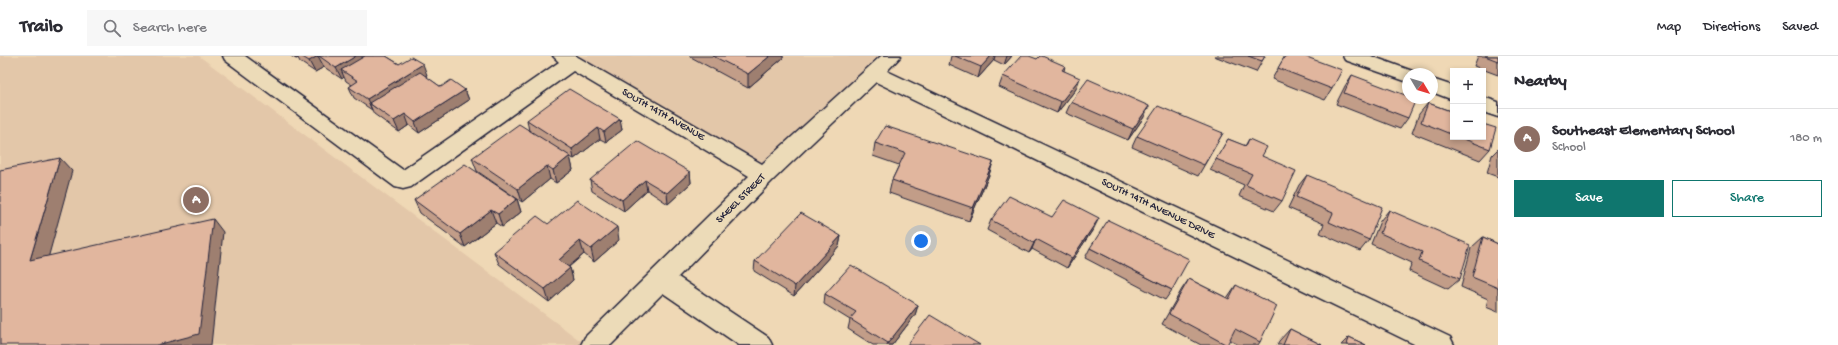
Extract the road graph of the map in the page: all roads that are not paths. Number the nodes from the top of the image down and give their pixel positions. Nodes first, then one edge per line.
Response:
1 (232, 56) edge
2 (892, 56) edge
3 (1352, 56) edge
4 (567, 59) edge
5 (874, 73) junction
6 (1402, 74) edge
7 (1438, 87) edge
8 (1450, 92) edge
9 (1486, 105) edge
10 (1498, 110) edge
11 (764, 175) junction
12 (662, 279) junction
13 (594, 345) edge
14 (759, 345) edge
15 (1441, 345) edge

1 - 4 street
2 - 5 street, SKEEL STREET
3 - 6 street
4 - 11 street, SOUTH 14TH AVENUE
5 - 11 street, SKEEL STREET
5 - 15 street, SOUTH 14TH AVENUE DRIVE
7 - 8 street
9 - 10 street
11 - 12 street, SKEEL STREET
12 - 13 street, SKEEL STREET
12 - 14 street

